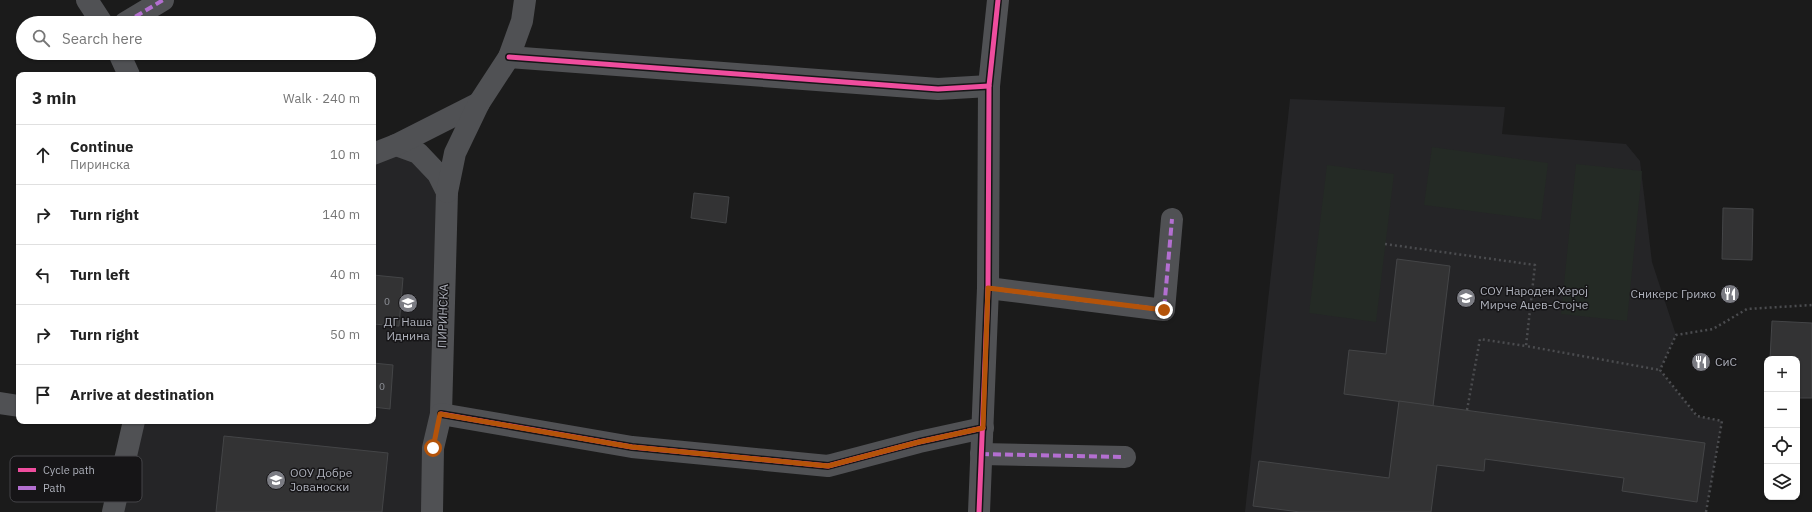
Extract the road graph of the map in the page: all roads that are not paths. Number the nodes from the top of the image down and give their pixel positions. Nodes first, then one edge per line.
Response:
1 (87, 0) edge
2 (164, 0) edge
3 (525, 0) edge
4 (998, 0) edge
5 (97, 16) edge
6 (137, 16) edge
7 (509, 57) junction
8 (122, 60) edge
9 (128, 72) edge
10 (989, 86) junction
11 (479, 103) junction
12 (396, 145) junction
13 (376, 153) edge
14 (446, 192) junction
15 (1172, 219) dead end
16 (988, 288) junction
17 (0, 404) edge
18 (16, 406) edge
19 (440, 414) junction
20 (133, 424) edge
21 (983, 428) junction
22 (981, 454) junction
23 (126, 456) edge
24 (1125, 458) dead end
25 (115, 502) edge
26 (113, 512) edge
27 (432, 512) edge
28 (979, 512) edge

1 - 5 street
2 - 6 street
3 - 7 street
4 - 10 street
7 - 10 street
7 - 11 street
8 - 9 street
10 - 16 street
11 - 12 street
11 - 14 street
12 - 13 street
12 - 14 street, ПИРИНСКА
14 - 19 street, ПИРИНСКА
15 - 16 street
16 - 21 street
17 - 18 street
19 - 21 street
19 - 27 street, ПИРИНСКА
20 - 23 street
21 - 22 street
22 - 24 street
22 - 28 street
25 - 26 street

